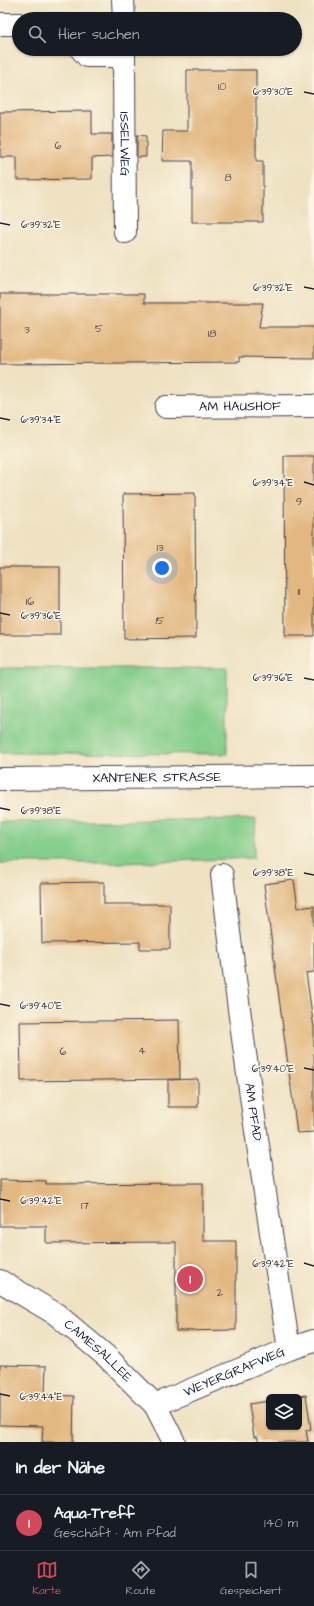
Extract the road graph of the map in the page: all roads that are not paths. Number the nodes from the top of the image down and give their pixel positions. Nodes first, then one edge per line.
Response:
1 (123, 0) edge
2 (124, 12) edge
3 (0, 24) edge
4 (12, 24) edge
5 (124, 56) edge
6 (125, 232) dead end
7 (314, 406) edge
8 (166, 407) dead end
9 (314, 776) edge
10 (0, 779) edge
11 (222, 875) dead end
12 (0, 1281) edge
13 (314, 1341) edge
14 (289, 1349) junction
15 (155, 1406) junction
16 (174, 1442) edge

1 - 2 street
3 - 4 street
5 - 6 street, ISSELWEG
7 - 8 street, AM HAUSHOF
9 - 10 street, XANTENER STRASSE
11 - 14 street, AM PFAD
12 - 15 street, CAMESALLEE
13 - 14 street, WEYERGRAFWEG
14 - 15 street, WEYERGRAFWEG
15 - 16 street, CAMESALLEE

